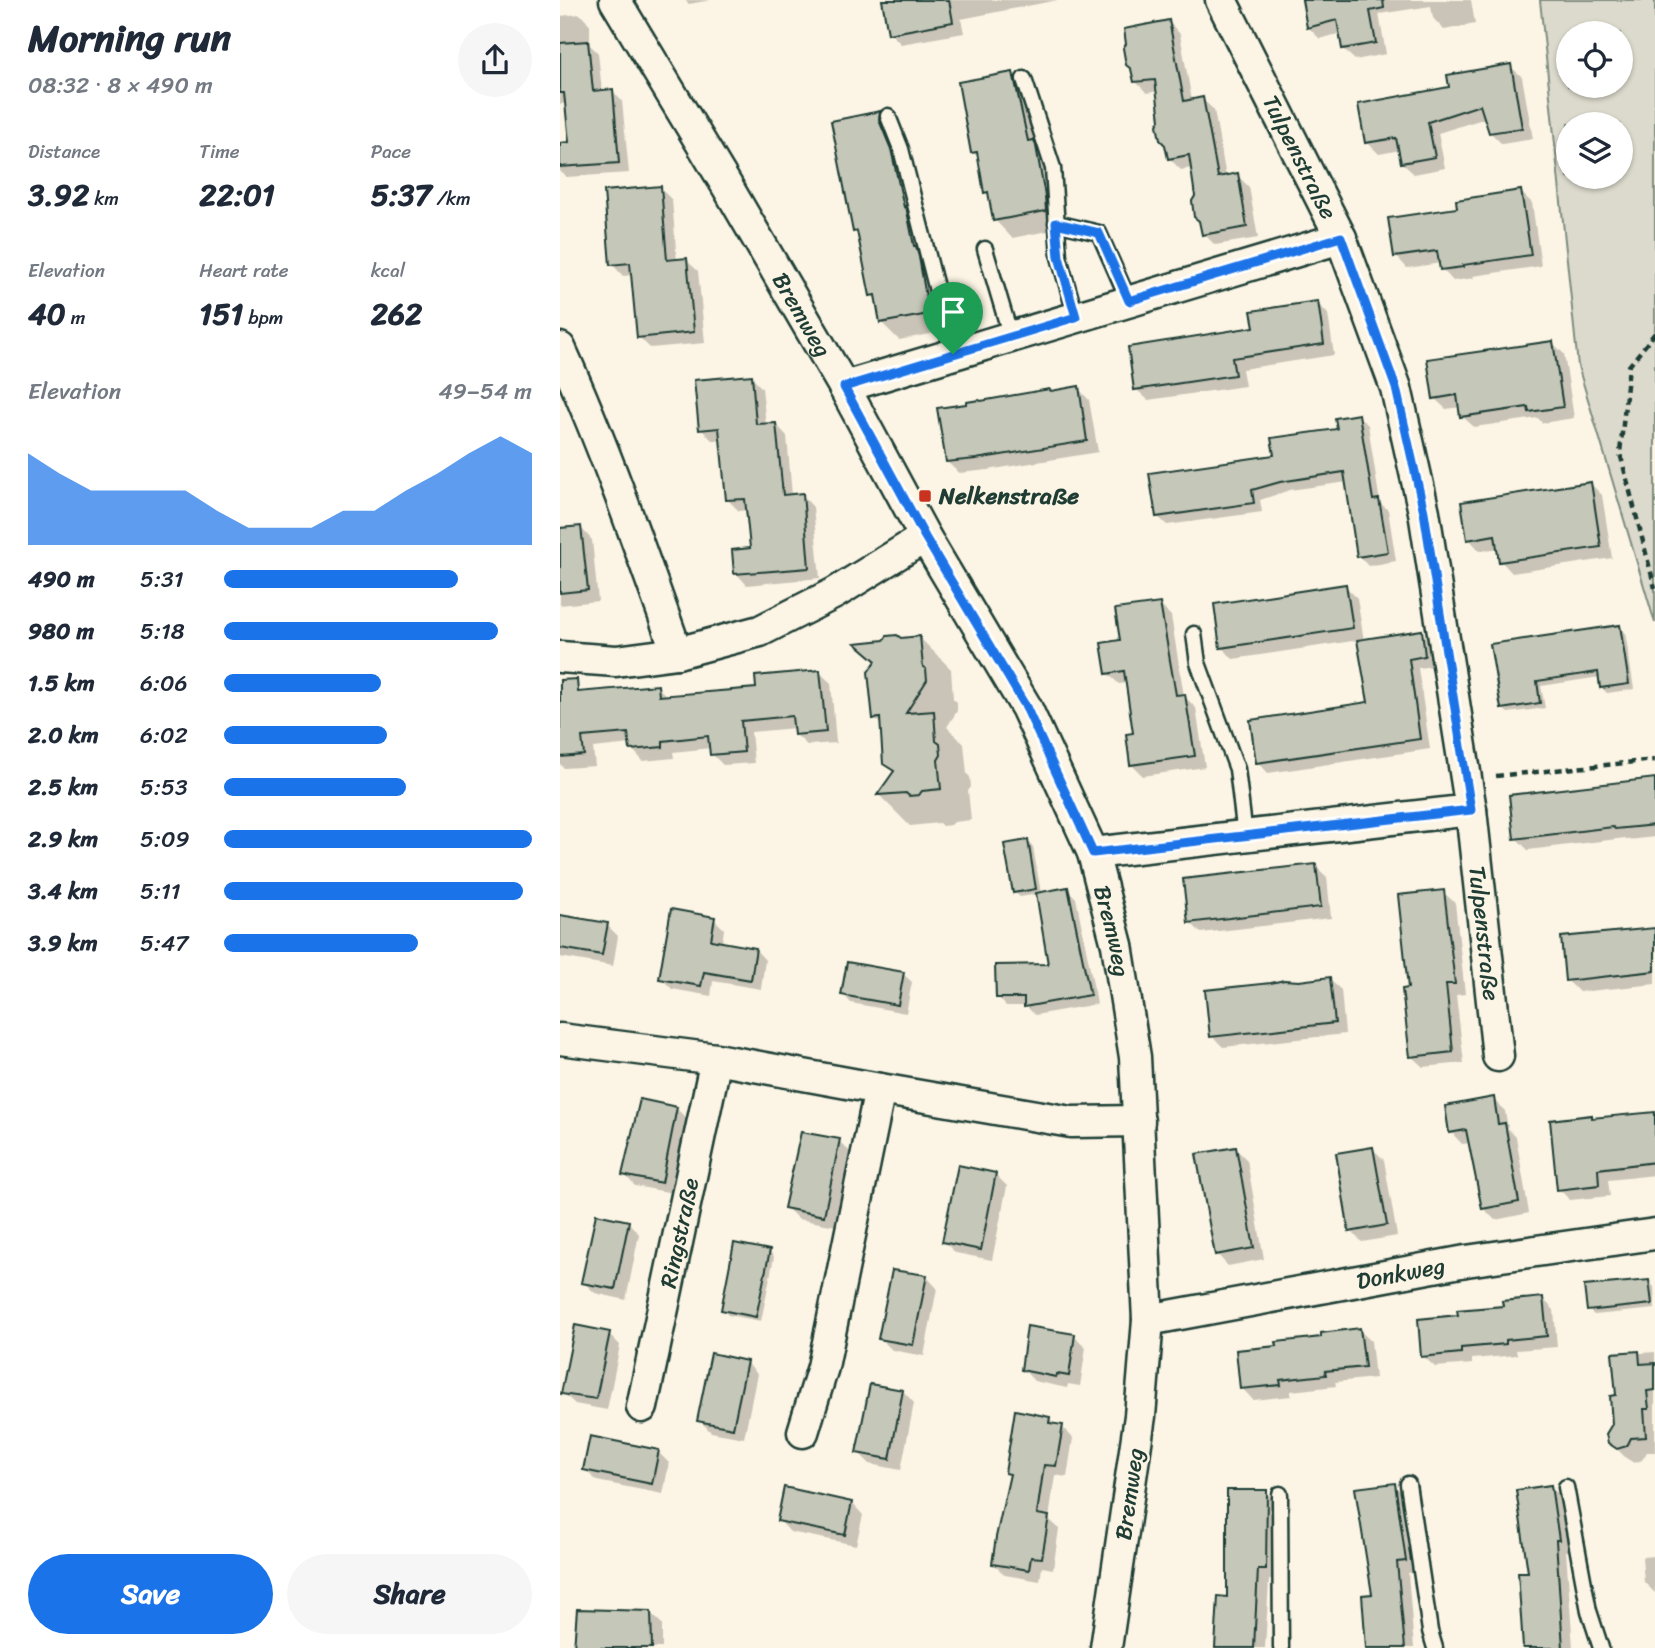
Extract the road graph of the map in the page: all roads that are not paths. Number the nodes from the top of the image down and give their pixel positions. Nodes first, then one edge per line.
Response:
1 (615, 0) edge
2 (1221, 0) edge
3 (1024, 79) dead end
4 (888, 116) dead end
5 (1056, 223) junction
6 (1341, 237) junction
7 (985, 249) dead end
8 (1129, 301) junction
9 (1076, 317) junction
10 (1011, 337) junction
11 (560, 348) edge
12 (953, 354) junction
13 (844, 387) junction
14 (925, 537) junction
15 (1194, 634) dead end
16 (677, 653) junction
17 (560, 657) edge
18 (1471, 810) junction
19 (1245, 836) junction
20 (1093, 853) junction
21 (560, 1039) edge
22 (1497, 1056) dead end
23 (716, 1059) junction
24 (880, 1089) junction
25 (1139, 1121) junction
26 (1655, 1234) edge
27 (1148, 1320) junction
28 (642, 1407) dead end
29 (803, 1432) dead end
30 (1408, 1484) dead end
31 (1566, 1487) dead end
32 (1280, 1494) dead end
33 (1106, 1648) edge
34 (1281, 1648) edge
35 (1435, 1648) edge
36 (1601, 1648) edge

1 - 13 street, Bremweg
2 - 6 street, Tulpenstraße
3 - 5 lane
4 - 12 lane
5 - 8 lane
5 - 9 lane
6 - 8 street
6 - 18 street, Tulpenstraße
7 - 10 lane
8 - 9 street
9 - 10 street
10 - 12 street
11 - 16 street
12 - 13 street
13 - 14 street, Bremweg
14 - 16 street
14 - 20 street, Bremweg
15 - 19 lane
16 - 17 street
18 - 19 street
18 - 22 street, Tulpenstraße
19 - 20 street
20 - 25 street, Bremweg
21 - 23 street
23 - 24 street
23 - 28 street, Ringstraße
24 - 25 street
24 - 29 street
25 - 27 street, Bremweg
26 - 27 street, Donkweg
27 - 33 street, Bremweg
30 - 35 lane
31 - 36 lane
32 - 34 lane

